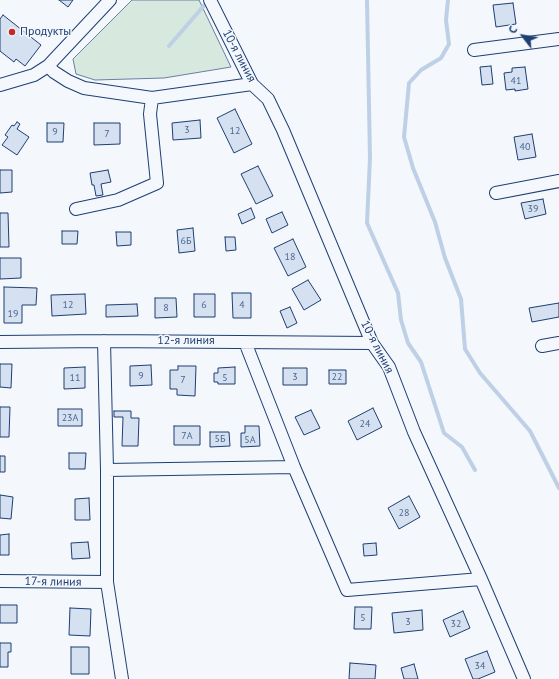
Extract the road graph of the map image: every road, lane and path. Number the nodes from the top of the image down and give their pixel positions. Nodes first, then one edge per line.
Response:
1 (110, 0) edge
2 (211, 1) edge
3 (559, 39) edge
4 (474, 50) dead end
5 (48, 66) junction
6 (252, 84) junction
7 (0, 85) edge
8 (152, 98) junction
9 (559, 181) edge
10 (496, 193) dead end
11 (76, 209) dead end
12 (104, 341) junction
13 (0, 342) edge
14 (246, 342) junction
15 (372, 343) junction
16 (559, 343) edge
17 (542, 346) dead end
18 (294, 467) junction
19 (106, 470) junction
20 (481, 579) junction
21 (0, 581) edge
22 (106, 582) junction
23 (122, 679) edge
24 (524, 679) edge

1 - 5 street
2 - 6 street, 10-я линия
3 - 4 street
5 - 7 street
5 - 8 street
6 - 8 street
6 - 15 street, 10-я линия
8 - 11 street
9 - 10 street
12 - 13 street, 12-я линия
12 - 14 street, 12-я линия
12 - 19 street
14 - 15 street, 12-я линия
14 - 18 street
15 - 20 street, 10-я линия
16 - 17 street
18 - 19 street
18 - 20 street
19 - 22 street
20 - 24 street, 10-я линия
21 - 22 street, 17-я линия
22 - 23 street

